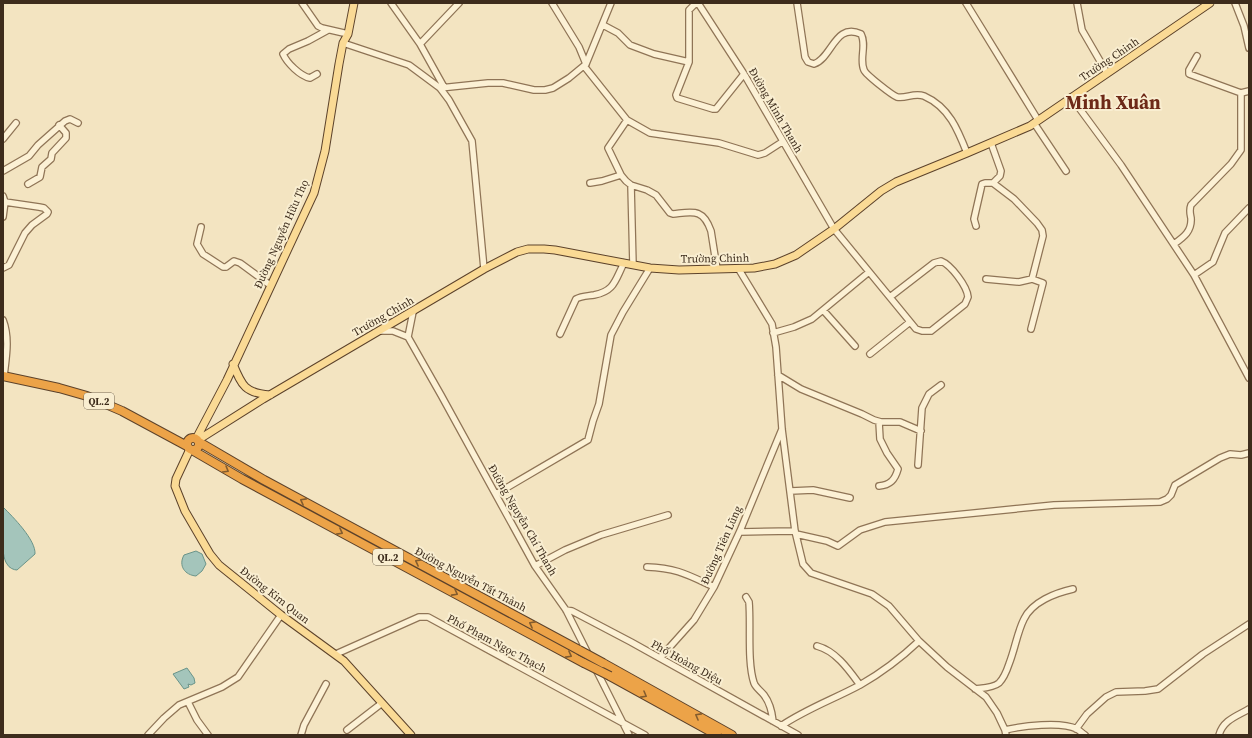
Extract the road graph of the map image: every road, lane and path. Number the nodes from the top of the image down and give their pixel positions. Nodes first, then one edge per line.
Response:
1 (302, 3) edge
2 (354, 3) edge
3 (391, 3) edge
4 (458, 3) edge
5 (552, 3) edge
6 (612, 3) edge
7 (697, 3) edge
8 (797, 3) edge
9 (966, 3) edge
10 (1077, 3) edge
11 (1210, 3) edge
12 (1235, 3) edge
13 (603, 25) junction
14 (328, 30) junction
15 (348, 34) junction
16 (343, 43) junction
17 (420, 44) junction
18 (1249, 48) edge
19 (1197, 56) dead end
20 (689, 62) junction
21 (585, 65) junction
22 (1107, 73) junction
23 (317, 74) dead end
24 (744, 74) junction
25 (442, 88) junction
26 (1249, 91) edge
27 (1241, 93) junction
28 (1072, 97) junction
29 (628, 120) junction
30 (1036, 122) junction
31 (16, 123) dead end
32 (78, 123) dead end
33 (59, 125) junction
34 (3, 140) edge
35 (782, 142) junction
36 (991, 143) junction
37 (967, 153) junction
38 (3, 171) edge
39 (1066, 171) dead end
40 (621, 175) junction
41 (590, 183) dead end
42 (993, 183) junction
43 (28, 184) dead end
44 (630, 185) junction
45 (3, 196) edge
46 (5, 202) junction
47 (1249, 208) edge
48 (3, 217) edge
49 (976, 226) dead end
50 (201, 227) dead end
51 (834, 229) junction
52 (1174, 244) junction
53 (624, 263) junction
54 (633, 264) junction
55 (3, 268) edge
56 (650, 268) junction
57 (738, 268) junction
58 (484, 269) junction
59 (717, 269) junction
60 (869, 272) junction
61 (1194, 276) junction
62 (986, 279) dead end
63 (1032, 279) junction
64 (270, 285) junction
65 (890, 297) junction
66 (823, 310) junction
67 (413, 312) junction
68 (3, 320) edge
69 (910, 322) junction
70 (1031, 329) dead end
71 (379, 331) junction
72 (773, 333) junction
73 (560, 334) dead end
74 (408, 337) junction
75 (855, 346) dead end
76 (870, 354) dead end
77 (233, 364) junction
78 (778, 375) junction
79 (4, 376) edge
80 (1249, 378) edge
81 (940, 385) dead end
82 (270, 395) junction
83 (879, 422) junction
84 (782, 429) junction
85 (921, 431) junction
86 (198, 441) junction
87 (190, 448) junction
88 (1249, 453) edge
89 (918, 465) dead end
90 (880, 486) dead end
91 (791, 490) junction
92 (496, 494) junction
93 (850, 498) dead end
94 (668, 515) dead end
95 (740, 532) junction
96 (796, 533) junction
97 (536, 566) junction
98 (647, 567) dead end
99 (714, 587) junction
100 (1072, 590) dead end
101 (746, 597) dead end
102 (566, 610) junction
103 (281, 615) junction
104 (1249, 624) edge
105 (919, 641) junction
106 (817, 646) dead end
107 (336, 654) junction
108 (660, 658) junction
109 (326, 684) dead end
110 (860, 685) junction
111 (975, 689) junction
112 (188, 702) junction
113 (382, 703) junction
114 (1249, 709) edge
115 (622, 721) junction
116 (774, 721) junction
117 (781, 726) junction
118 (1076, 729) junction
119 (347, 730) dead end
120 (1005, 732) edge
121 (148, 735) edge
122 (208, 735) edge
123 (301, 735) edge
124 (411, 735) edge
125 (629, 735) edge
126 (645, 735) edge
127 (717, 735) edge
128 (732, 735) edge
129 (798, 735) edge
130 (1085, 735) edge
131 (1219, 735) edge

1 - 14 street
2 - 15 main road, Đường Nguyễn Hữu Thọ
3 - 17 street
4 - 17 street
5 - 21 street
6 - 13 street
7 - 20 street
7 - 24 street, Đường Minh Thanh
8 - 37 street
9 - 30 street
10 - 22 street
11 - 22 main road, Trường Chinh
12 - 18 street
13 - 20 street
13 - 21 street
14 - 15 street
14 - 23 street
15 - 16 main road, Đường Nguyễn Hữu Thọ
16 - 25 street
16 - 64 main road, Đường Nguyễn Hữu Thọ
17 - 25 street
19 - 27 street
20 - 24 street
21 - 25 street
21 - 29 street
22 - 28 main road, Trường Chinh
24 - 35 street, Đường Minh Thanh
25 - 58 street
26 - 27 street
27 - 52 street
28 - 30 main road, Trường Chinh
28 - 52 street
29 - 35 street
29 - 40 street
30 - 36 main road, Trường Chinh
30 - 39 street
31 - 34 street
32 - 33 street
33 - 38 street
33 - 43 street
35 - 51 street, Đường Minh Thanh
36 - 37 main road, Trường Chinh
36 - 42 street
37 - 51 main road, Trường Chinh
40 - 41 street
40 - 44 street
42 - 49 street
42 - 63 street
44 - 54 street
44 - 59 street
45 - 46 street
46 - 48 street
46 - 55 street
47 - 61 street
50 - 64 street
51 - 57 main road, Trường Chinh
51 - 60 street, Đường Minh Thanh
52 - 61 street
53 - 54 main road, Trường Chinh
53 - 58 main road, Trường Chinh
53 - 73 street
54 - 56 main road, Trường Chinh
56 - 59 main road, Trường Chinh
56 - 92 street
57 - 59 main road, Trường Chinh
57 - 72 street
58 - 67 main road, Trường Chinh
60 - 65 street, Đường Minh Thanh
60 - 66 street
61 - 80 street
62 - 63 street
63 - 70 street
64 - 77 main road, Đường Nguyễn Hữu Thọ
65 - 69 street
65 - 69 street
66 - 72 street
66 - 75 street
67 - 71 main road, Trường Chinh
67 - 74 street
68 - 79 street
69 - 76 street
71 - 74 street
71 - 82 main road, Trường Chinh
72 - 78 street
74 - 92 street, Đường Nguyễn Chí Thanh
77 - 82 main road
77 - 86 main road, Đường Nguyễn Hữu Thọ
78 - 83 street
78 - 84 street
79 - 87 highway, QL.2
81 - 85 street
82 - 86 main road, Trường Chinh
83 - 85 street
83 - 90 street
84 - 91 street
84 - 95 street, Đường Tiên Lũng
85 - 89 street
86 - 87 highway
128 -> 86 highway, Đường Nguyễn Tất Thành / QL.2, bridge
87 - 103 main road, Đường Kim Quan
87 -> 127 highway, Đường Nguyễn Tất Thành / QL.2, bridge
88 - 96 street
91 - 93 street
91 - 96 street
92 - 97 street, Đường Nguyễn Chí Thanh
94 - 97 street
95 - 96 street
95 - 99 street, Đường Tiên Lũng
96 - 105 street
97 - 102 street, Đường Nguyễn Chí Thanh
98 - 99 street
99 - 108 street, Đường Tiên Lũng
100 - 111 street
101 - 116 street
102 - 108 street, Phố Hoàng Diệu
102 - 115 street, Đường Nguyễn Chí Thanh
103 - 107 main road, Đường Kim Quan
103 - 112 street
104 - 118 street
105 - 110 street
105 - 111 street
106 - 110 street
107 - 113 main road, Đường Kim Quan
107 - 115 street, Phố Phạm Ngọc Thạch
108 - 116 street, Phố Hoàng Diệu
109 - 123 street
110 - 117 street
111 - 120 street
112 - 121 street
112 - 122 street
113 - 119 street
113 - 124 main road, Đường Kim Quan
114 - 131 street
115 - 125 street, Đường Nguyễn Chí Thanh
115 - 126 street, Phố Phạm Ngọc Thạch
116 - 117 street, Phố Hoàng Diệu
117 - 129 street, Phố Hoàng Diệu
118 - 120 street
118 - 130 street

